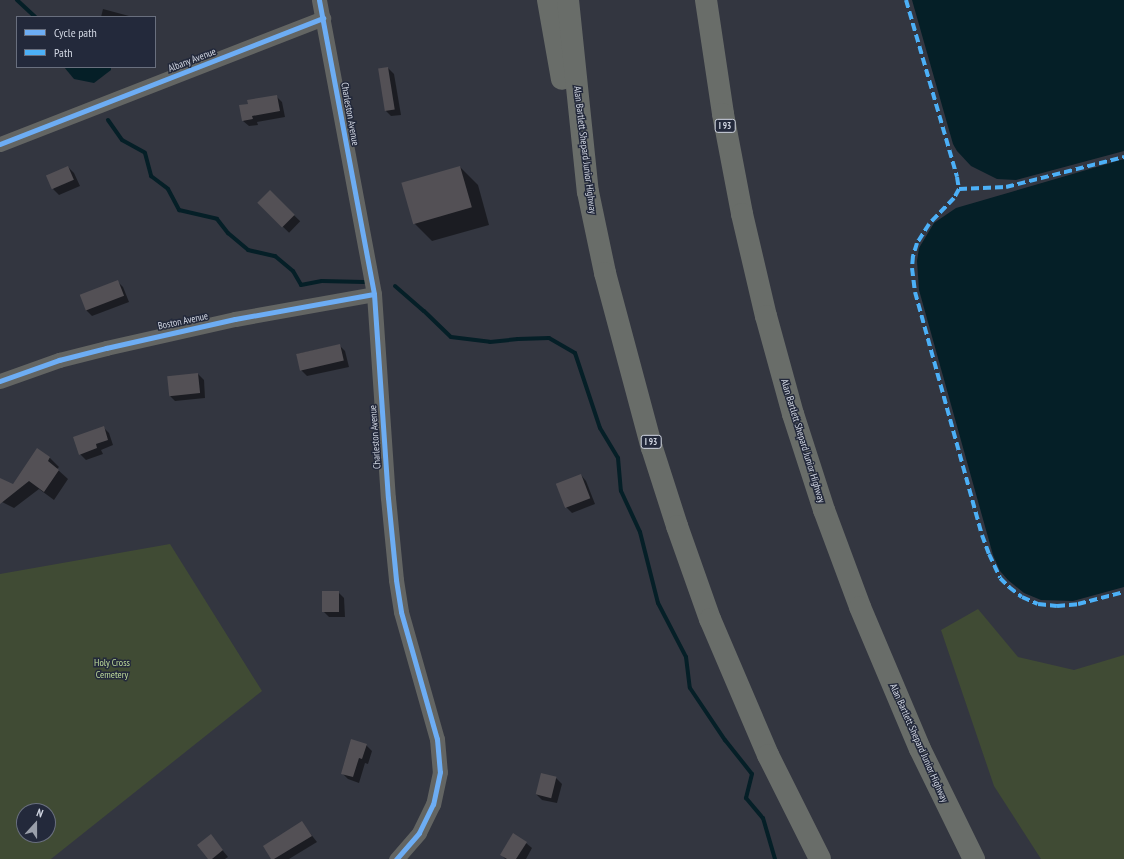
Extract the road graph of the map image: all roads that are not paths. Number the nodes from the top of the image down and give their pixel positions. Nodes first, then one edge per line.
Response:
1 (319, 0) edge
2 (548, 0) edge
3 (568, 0) edge
4 (706, 0) edge
5 (323, 18) junction
6 (0, 144) edge
7 (588, 192) junction
8 (374, 294) junction
9 (0, 381) edge
10 (396, 859) edge
11 (820, 859) edge
12 (974, 859) edge

1 - 5 street, Charleston Avenue
2 - 7 highway
3 - 7 highway, Alan Bartlett Shepard Junior Highway / I 93
4 - 12 highway, Alan Bartlett Shepard Junior Highway / I 93
5 - 6 street, Albany Avenue
5 - 8 street, Charleston Avenue
7 - 11 highway, Alan Bartlett Shepard Junior Highway / I 93
8 - 9 street, Boston Avenue
8 - 10 street, Charleston Avenue

